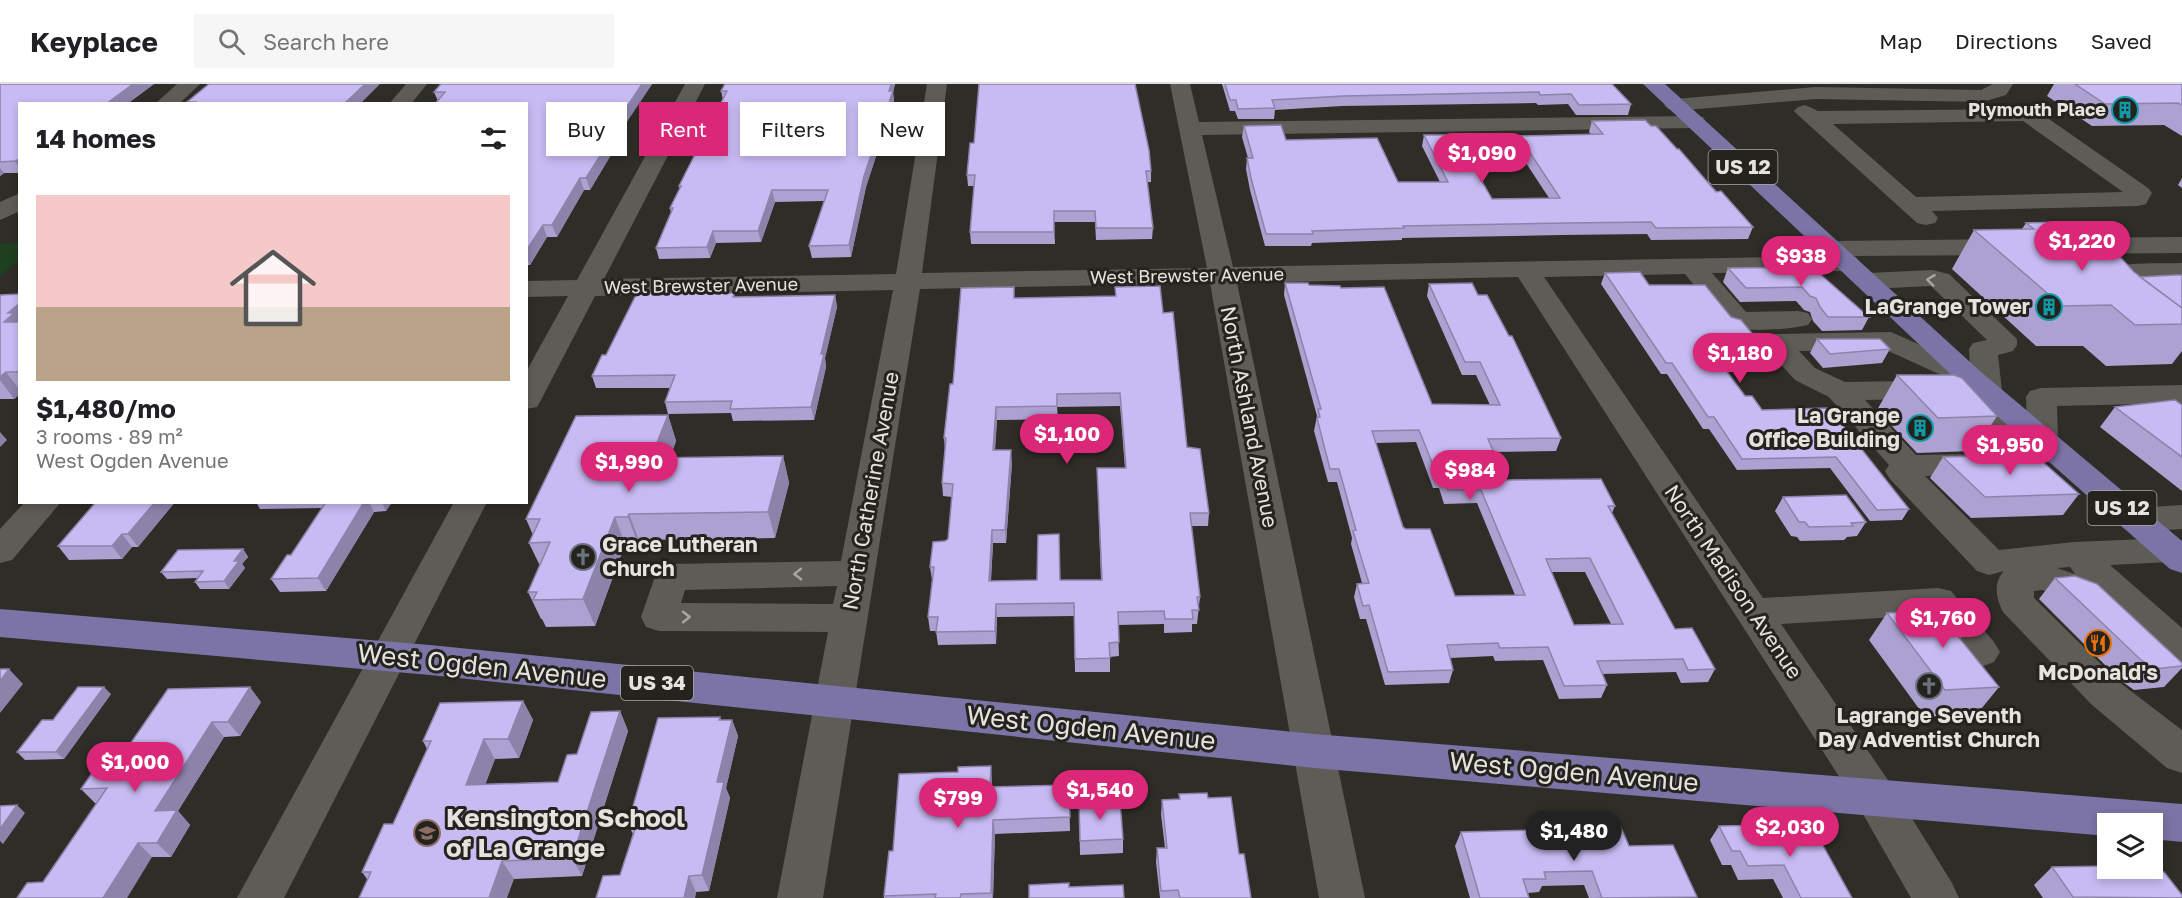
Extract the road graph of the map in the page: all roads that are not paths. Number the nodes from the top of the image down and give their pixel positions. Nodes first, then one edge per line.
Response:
1 (190, 84) edge
2 (417, 84) edge
3 (695, 84) edge
4 (937, 84) edge
5 (1180, 84) edge
6 (1653, 84) edge
7 (1752, 84) edge
8 (2003, 84) edge
9 (1921, 90) edge
10 (1781, 96) junction
11 (168, 102) edge
12 (401, 102) edge
13 (1675, 105) junction
14 (1813, 118) junction
15 (1695, 122) junction
16 (1191, 129) junction
17 (18, 201) edge
18 (1909, 204) junction
19 (0, 213) edge
20 (2182, 245) edge
21 (1958, 248) junction
22 (1840, 256) junction
23 (1692, 266) junction
24 (1526, 270) junction
25 (2182, 271) edge
26 (1222, 275) junction
27 (908, 281) junction
28 (1868, 281) junction
29 (587, 288) junction
30 (528, 289) edge
31 (2114, 302) edge
32 (1798, 319) dead end
33 (1979, 384) junction
34 (1840, 392) junction
35 (2181, 395) edge
36 (528, 396) edge
37 (2058, 453) junction
38 (1908, 466) junction
39 (43, 504) edge
40 (470, 504) edge
41 (2182, 517) edge
42 (2135, 520) junction
43 (0, 551) edge
44 (2074, 554) junction
45 (2176, 555) edge
46 (1980, 563) junction
47 (857, 573) junction
48 (1753, 612) junction
49 (849, 618) junction
50 (0, 622) edge
51 (2182, 650) edge
52 (1981, 652) dead end
53 (389, 656) junction
54 (2182, 676) edge
55 (834, 701) junction
56 (2178, 748) edge
57 (1314, 751) junction
58 (1875, 796) junction
59 (2097, 815) edge
60 (2163, 821) edge
61 (2182, 823) edge
62 (2163, 826) edge
63 (2182, 832) edge
64 (260, 898) edge
65 (800, 898) edge
66 (1342, 898) edge
67 (1936, 898) edge

1 - 11 street
2 - 12 street
3 - 29 street
4 - 27 street, North Catherine Avenue
5 - 16 street, North Ashland Avenue
6 - 13 main road, US 12
7 - 10 street
8 - 9 street
9 - 10 street
10 - 13 street
10 - 14 street
13 - 15 main road, US 12
14 - 18 street
14 - 18 street
15 - 16 street
15 - 22 main road, US 12
16 - 26 street, North Ashland Avenue
17 - 19 street
18 - 21 street
20 - 21 street, West Brewster Avenue
21 - 22 street, West Brewster Avenue
22 - 23 street, West Brewster Avenue
22 - 28 main road, US 12
23 - 24 street, West Brewster Avenue
23 - 32 street
24 - 26 street, West Brewster Avenue
24 - 48 street, North Madison Avenue
25 - 31 street
26 - 27 street, West Brewster Avenue
26 - 57 street, North Ashland Avenue
27 - 29 street, West Brewster Avenue
27 - 47 street, North Catherine Avenue
28 - 33 main road, US 12
33 -> 28 street
29 - 30 street, West Brewster Avenue
29 - 36 street
33 - 34 street
33 - 37 main road, US 12
34 - 37 street
34 - 38 street
35 - 37 street
37 - 38 street
37 - 42 main road, US 12
38 - 46 street
39 - 43 street
40 - 53 street
41 - 42 street
42 - 45 main road, US 12
44 - 45 street
44 - 46 street
44 - 51 street
46 - 56 street
47 - 49 street, North Catherine Avenue
47 -> 49 street
48 - 52 street
48 - 58 street, North Madison Avenue
49 - 55 street, North Catherine Avenue
50 - 53 main road, West Ogden Avenue / US 34
53 - 55 main road, West Ogden Avenue / US 34
53 - 64 street
54 - 56 street
55 - 57 main road, West Ogden Avenue / US 34
55 - 65 street, North Catherine Avenue
57 - 58 main road, West Ogden Avenue / US 34
57 - 66 street, North Ashland Avenue
58 - 59 main road, West Ogden Avenue / US 34
58 - 67 street, North Madison Avenue
60 - 61 main road, West Ogden Avenue / US 34
62 - 63 street

